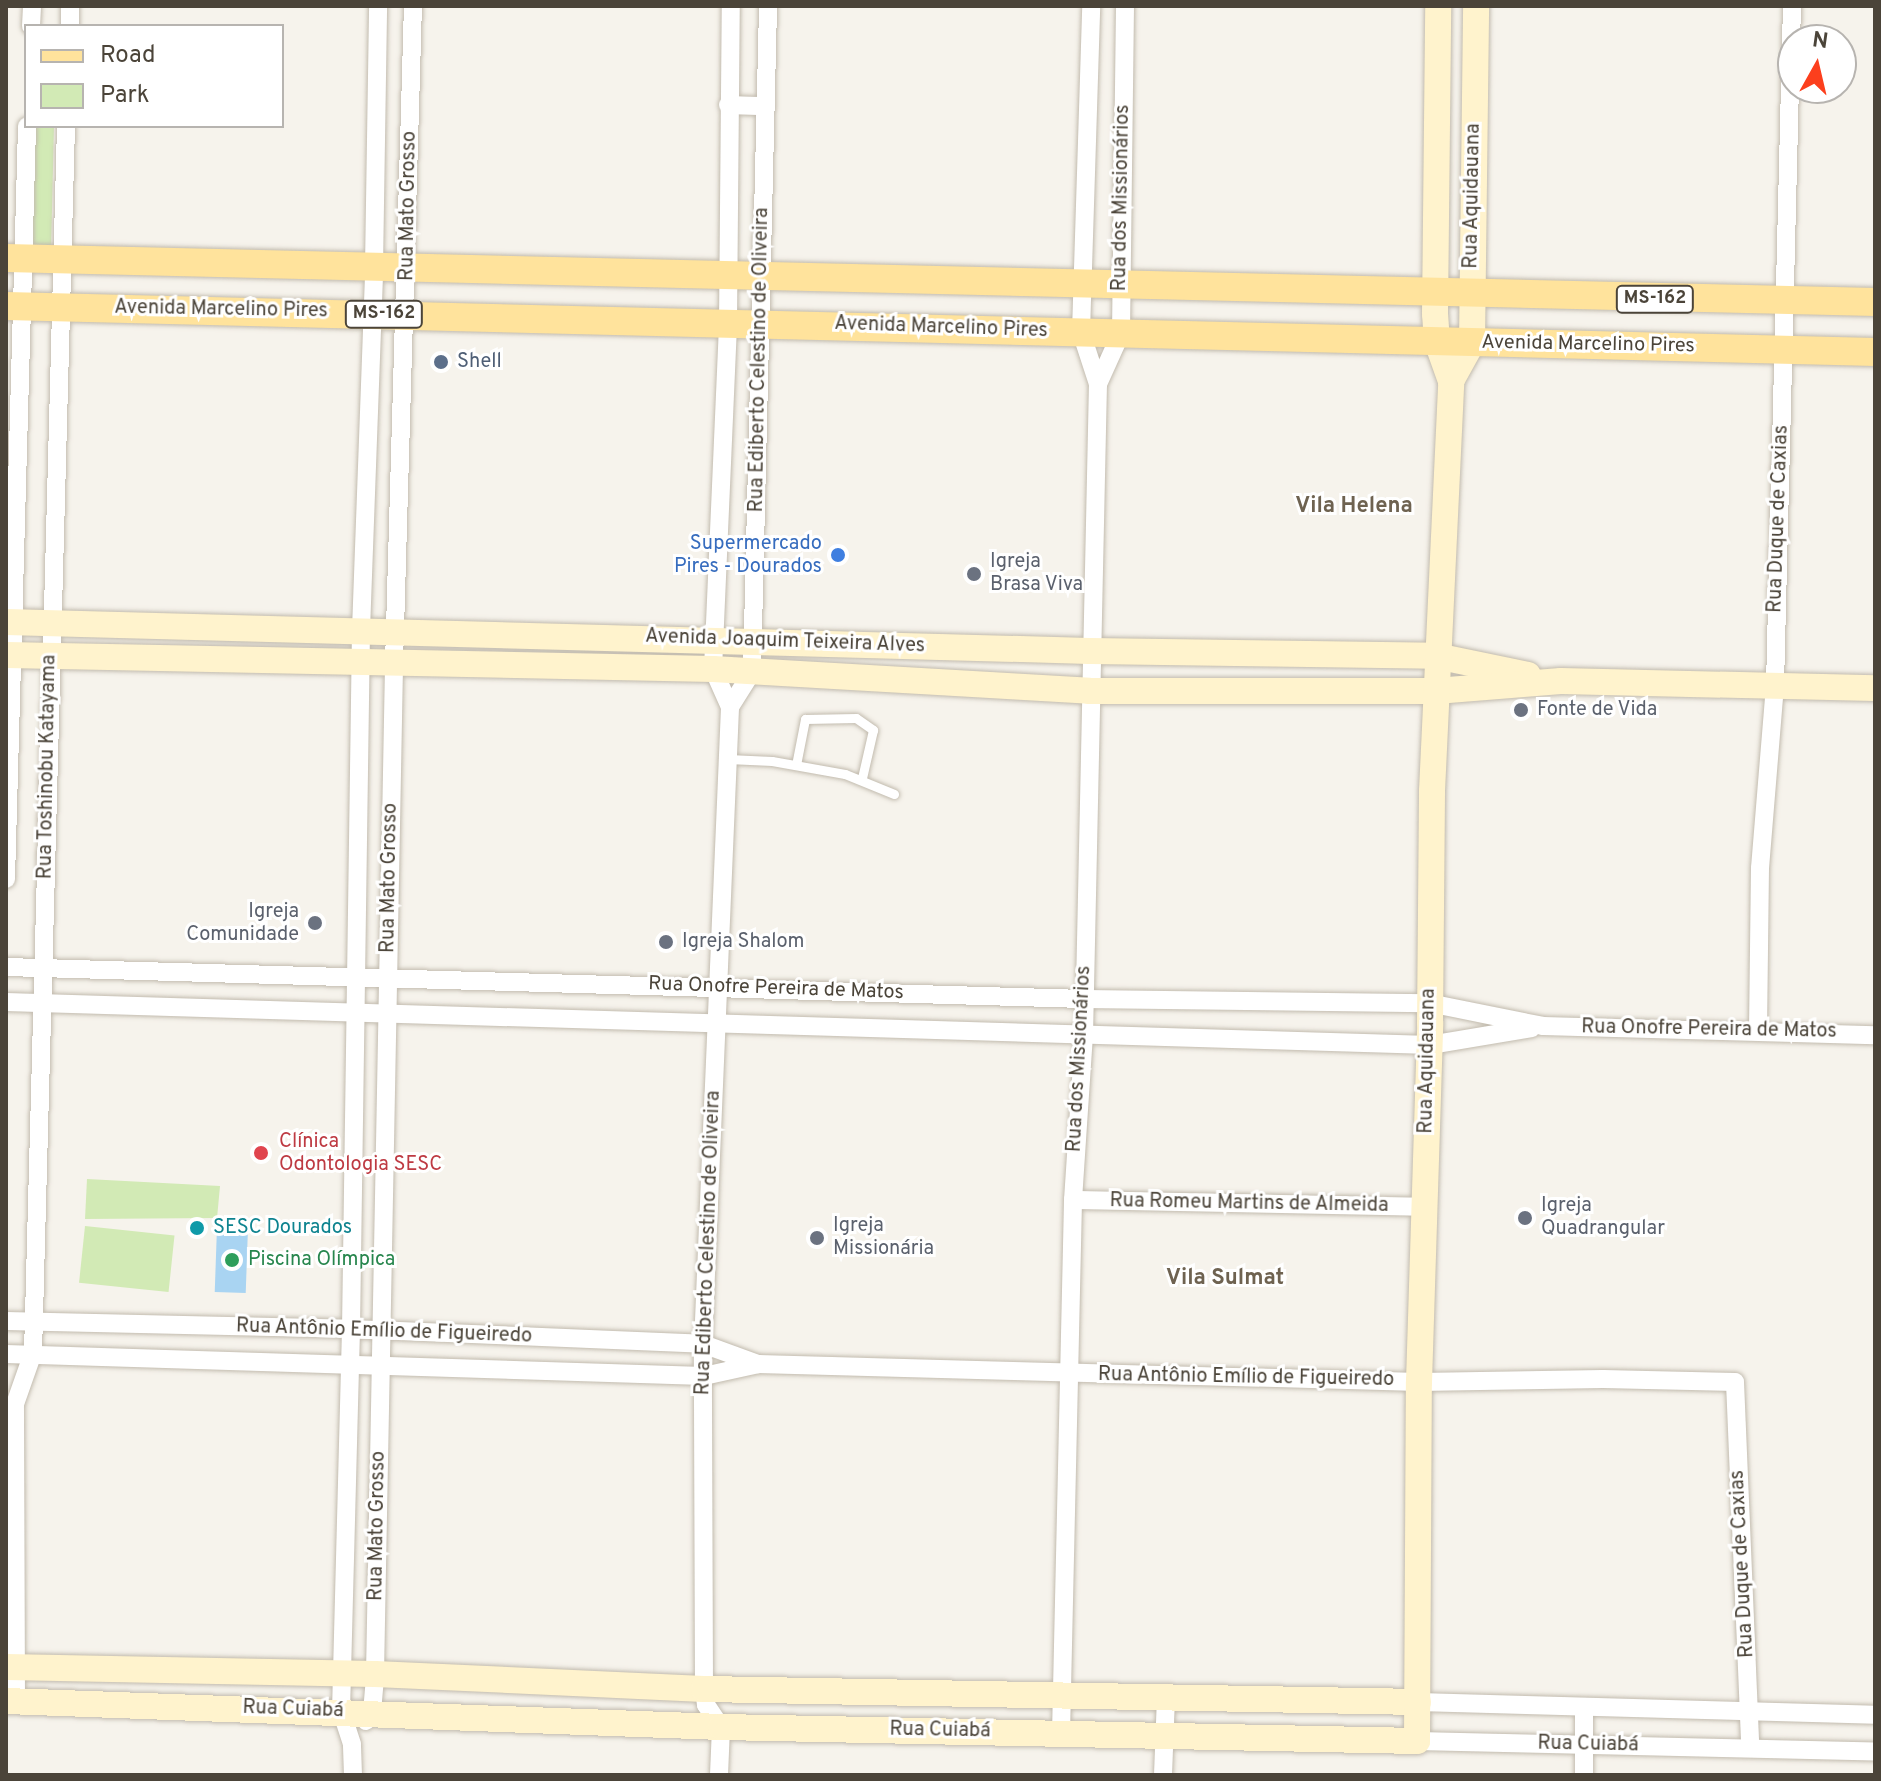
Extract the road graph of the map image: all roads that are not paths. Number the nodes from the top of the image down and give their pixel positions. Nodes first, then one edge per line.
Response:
1 (378, 6) edge
2 (413, 6) edge
3 (731, 6) edge
4 (768, 6) edge
5 (1091, 6) edge
6 (1125, 6) edge
7 (1438, 6) edge
8 (1476, 6) edge
9 (1792, 6) edge
10 (728, 105) junction
11 (765, 106) junction
12 (27, 128) edge
13 (66, 128) edge
14 (1437, 132) junction
15 (1474, 133) junction
16 (14, 259) edge
17 (60, 260) junction
18 (374, 267) junction
19 (408, 268) junction
20 (728, 274) junction
21 (762, 276) junction
22 (1084, 286) junction
23 (1120, 287) junction
24 (1435, 294) junction
25 (1472, 294) junction
26 (1785, 302) junction
27 (1875, 302) edge
28 (13, 306) edge
29 (59, 307) junction
30 (372, 314) junction
31 (406, 315) junction
32 (728, 323) junction
33 (761, 323) junction
34 (1081, 332) junction
35 (1121, 333) junction
36 (1437, 342) junction
37 (1472, 343) junction
38 (1785, 349) junction
39 (1875, 352) edge
40 (1451, 381) junction
41 (1098, 384) junction
42 (10, 622) edge
43 (51, 623) junction
44 (361, 630) junction
45 (396, 631) junction
46 (714, 640) junction
47 (753, 640) junction
48 (1090, 651) junction
49 (9, 656) edge
50 (50, 656) junction
51 (1436, 656) junction
52 (361, 663) junction
53 (394, 664) junction
54 (713, 669) junction
55 (752, 672) junction
56 (1561, 681) junction
57 (1775, 686) junction
58 (1875, 688) edge
59 (1089, 691) junction
60 (1436, 691) junction
61 (730, 707) junction
62 (728, 759) junction
63 (796, 765) junction
64 (862, 778) junction
65 (894, 794) dead end
66 (6, 879) edge
67 (6, 967) edge
68 (43, 968) junction
69 (133, 970) junction
70 (354, 975) junction
71 (388, 977) junction
72 (718, 987) junction
73 (1084, 999) junction
74 (6, 1002) edge
75 (1429, 1003) junction
76 (42, 1004) junction
77 (133, 1006) junction
78 (355, 1011) junction
79 (389, 1012) junction
80 (717, 1023) junction
81 (1543, 1026) junction
82 (1758, 1031) junction
83 (1084, 1035) junction
84 (1875, 1035) edge
85 (1430, 1045) junction
86 (1073, 1200) junction
87 (1425, 1207) junction
88 (6, 1321) edge
89 (34, 1321) junction
90 (351, 1329) junction
91 (383, 1331) junction
92 (703, 1344) junction
93 (33, 1353) junction
94 (6, 1354) edge
95 (350, 1362) junction
96 (382, 1364) junction
97 (758, 1364) junction
98 (1071, 1374) junction
99 (704, 1376) junction
100 (6, 1378) edge
101 (1419, 1382) junction
102 (1735, 1382) joint
103 (15, 1404) junction
104 (11, 1667) edge
105 (343, 1673) junction
106 (375, 1674) junction
107 (704, 1689) junction
108 (1062, 1697) junction
109 (1166, 1698) junction
110 (11, 1701) edge
111 (1418, 1702) junction
112 (1584, 1709) junction
113 (341, 1711) junction
114 (372, 1712) junction
115 (1750, 1713) junction
116 (1875, 1715) edge
117 (721, 1727) junction
118 (1061, 1734) junction
119 (1164, 1736) junction
120 (1417, 1741) junction
121 (352, 1744) junction
122 (1584, 1745) junction
123 (1750, 1747) junction
124 (1875, 1751) edge
125 (353, 1775) edge
126 (719, 1775) edge
127 (1163, 1775) edge
128 (1584, 1775) edge

1 - 18 street, Rua Mato Grosso
2 - 19 street, Rua Mato Grosso
3 - 10 street, Rua Ediberto Celestino de Oliveira
4 - 11 street, Rua Ediberto Celestino de Oliveira
5 - 22 street, Rua dos Missionários
6 - 23 street, Rua dos Missionários
7 - 14 street, Rua Aquidauana
8 - 15 street, Rua Aquidauana
9 - 26 street, Rua Duque de Caxias
10 - 11 street
10 - 20 street, Rua Ediberto Celestino de Oliveira
11 - 21 street, Rua Ediberto Celestino de Oliveira
12 - 16 street, Rua Toshinobu Katayama
13 - 17 street, Rua Toshinobu Katayama
14 - 15 street
14 - 24 street, Rua Aquidauana
15 - 25 street, Rua Aquidauana
16 - 17 main road, MS-162
16 - 28 street, Rua Toshinobu Katayama
17 - 18 main road, MS-162
17 - 29 street, Rua Toshinobu Katayama
18 - 19 main road, MS-162
18 - 30 street, Rua Mato Grosso
19 - 20 main road, MS-162
19 - 31 street, Rua Mato Grosso
20 - 21 main road, MS-162
20 - 32 street, Rua Ediberto Celestino de Oliveira
21 - 22 main road, MS-162
21 - 33 street, Rua Ediberto Celestino de Oliveira
22 - 23 main road, MS-162
22 - 34 street, Rua dos Missionários
23 - 24 main road, MS-162
23 - 35 street, Rua dos Missionários
24 - 25 main road, MS-162
24 - 36 street, Rua Aquidauana
25 - 26 main road, MS-162
25 - 37 street, Rua Aquidauana
26 - 27 main road, MS-162
26 - 38 street, Rua Duque de Caxias
28 - 29 main road, Avenida Marcelino Pires / MS-162
28 - 42 street, Rua Toshinobu Katayama
29 - 30 main road, Avenida Marcelino Pires / MS-162
29 - 43 street, Rua Toshinobu Katayama
30 - 31 main road, Avenida Marcelino Pires / MS-162
30 - 44 street, Rua Mato Grosso
31 - 32 main road, Avenida Marcelino Pires / MS-162
31 - 45 street, Rua Mato Grosso
32 - 33 main road, Avenida Marcelino Pires / MS-162
32 - 46 street, Rua Ediberto Celestino de Oliveira
33 - 34 main road, Avenida Marcelino Pires / MS-162
33 - 47 street, Rua Ediberto Celestino de Oliveira
34 - 35 main road, Avenida Marcelino Pires / MS-162
34 - 41 street, Rua dos Missionários
35 - 36 main road, Avenida Marcelino Pires / MS-162
35 - 41 street, Rua dos Missionários
36 - 37 main road, Avenida Marcelino Pires / MS-162
36 - 40 street, Rua Aquidauana
37 - 38 main road, Avenida Marcelino Pires / MS-162
37 - 40 street, Rua Aquidauana
38 - 39 main road, Avenida Marcelino Pires / MS-162
38 - 57 street, Rua Duque de Caxias
40 - 51 street, Rua Aquidauana
41 - 48 street, Rua dos Missionários
42 - 43 street, Avenida Joaquim Teixeira Alves
42 - 49 street, Rua Toshinobu Katayama
43 - 44 street, Avenida Joaquim Teixeira Alves
43 - 50 street, Rua Toshinobu Katayama
44 - 45 street, Avenida Joaquim Teixeira Alves
44 - 52 street, Rua Mato Grosso
45 - 46 street, Avenida Joaquim Teixeira Alves
45 - 53 street, Rua Mato Grosso
46 - 47 street, Avenida Joaquim Teixeira Alves
46 - 54 street, Rua Ediberto Celestino de Oliveira
47 - 48 street, Avenida Joaquim Teixeira Alves
47 - 55 street, Rua Ediberto Celestino de Oliveira
48 - 51 street, Avenida Joaquim Teixeira Alves
48 - 59 street, Rua dos Missionários
49 - 50 street, Avenida Joaquim Teixeira Alves
49 - 66 street, Rua Toshinobu Katayama
50 - 52 street, Avenida Joaquim Teixeira Alves
50 - 68 street, Rua Toshinobu Katayama
51 - 56 street, Avenida Joaquim Teixeira Alves
51 - 60 street, Rua Aquidauana
52 - 53 street, Avenida Joaquim Teixeira Alves
52 - 70 street, Rua Mato Grosso
53 - 54 street, Avenida Joaquim Teixeira Alves
53 - 71 street, Rua Mato Grosso
54 - 55 street, Avenida Joaquim Teixeira Alves
54 - 61 street, Rua Ediberto Celestino de Oliveira
55 - 59 street, Avenida Joaquim Teixeira Alves
55 - 61 street, Rua Ediberto Celestino de Oliveira
56 - 57 street, Avenida Joaquim Teixeira Alves
56 - 60 street, Avenida Joaquim Teixeira Alves
57 - 58 street, Avenida Joaquim Teixeira Alves
57 - 82 street, Rua Duque de Caxias
59 - 60 street, Avenida Joaquim Teixeira Alves
59 - 73 street, Rua dos Missionários
60 - 75 street, Rua Aquidauana
61 - 62 street, Rua Ediberto Celestino de Oliveira
62 - 63 lane
62 - 72 street, Rua Ediberto Celestino de Oliveira
63 - 64 lane
63 - 64 lane
64 - 65 lane
67 - 68 street, Rua Onofre Pereira de Matos
68 - 69 street, Rua Onofre Pereira de Matos
68 - 76 street, Rua Toshinobu Katayama
69 - 70 street, Rua Onofre Pereira de Matos
69 - 77 street
70 - 71 street, Rua Onofre Pereira de Matos
70 - 78 street, Rua Mato Grosso
71 - 72 street, Rua Onofre Pereira de Matos
71 - 79 street, Rua Mato Grosso
72 - 73 street, Rua Onofre Pereira de Matos
72 - 80 street, Rua Ediberto Celestino de Oliveira
73 - 75 street, Rua Onofre Pereira de Matos
73 - 83 street, Rua dos Missionários
74 - 76 street, Rua Onofre Pereira de Matos
75 - 81 street, Rua Onofre Pereira de Matos
75 - 85 street, Rua Aquidauana
76 - 77 street, Rua Onofre Pereira de Matos
76 - 89 street, Rua Toshinobu Katayama
77 - 78 street, Rua Onofre Pereira de Matos
78 - 79 street, Rua Onofre Pereira de Matos
78 - 90 street, Rua Mato Grosso
79 - 80 street, Rua Onofre Pereira de Matos
79 - 91 street, Rua Mato Grosso
80 - 83 street, Rua Onofre Pereira de Matos
80 - 92 street, Rua Ediberto Celestino de Oliveira
81 - 82 street, Rua Onofre Pereira de Matos
81 - 85 street, Rua Onofre Pereira de Matos
82 - 84 street, Rua Onofre Pereira de Matos
83 - 85 street, Rua Onofre Pereira de Matos
83 - 86 street, Rua dos Missionários
85 - 87 street, Rua Aquidauana
86 - 87 street, Rua Romeu Martins de Almeida
86 - 98 street, Rua dos Missionários
87 - 101 street, Rua Aquidauana
88 - 89 street, Rua Antônio Emílio de Figueiredo
89 - 90 street, Rua Antônio Emílio de Figueiredo
89 - 93 street, Rua Toshinobu Katayama
90 - 91 street, Rua Antônio Emílio de Figueiredo
90 - 95 street, Rua Mato Grosso
91 - 92 street, Rua Antônio Emílio de Figueiredo
91 - 96 street, Rua Mato Grosso
92 - 97 street, Rua Antônio Emílio de Figueiredo
92 - 99 street, Rua Ediberto Celestino de Oliveira
93 - 94 street, Rua Antônio Emílio de Figueiredo
93 - 95 street, Rua Antônio Emílio de Figueiredo
93 - 103 street, Rua Toshinobu Katayama
95 - 96 street, Rua Antônio Emílio de Figueiredo
95 - 105 street, Rua Mato Grosso
96 - 99 street, Rua Antônio Emílio de Figueiredo
96 - 106 street, Rua Mato Grosso
97 - 98 street, Rua Antônio Emílio de Figueiredo
97 - 99 street, Rua Antônio Emílio de Figueiredo
98 - 101 street, Rua Antônio Emílio de Figueiredo
98 - 108 street, Rua dos Missionários
99 - 107 street, Rua Ediberto Celestino de Oliveira
100 - 103 street, Rua Toshinobu Katayama
101 - 102 street, Rua Antônio Emílio de Figueiredo
101 - 111 street, Rua Aquidauana
102 - 115 street, Rua Duque de Caxias
103 - 104 street, Rua Toshinobu Katayama
104 - 105 street, Rua Cuiabá
104 - 110 street, Rua Toshinobu Katayama
105 - 106 street, Rua Cuiabá
105 - 113 street, Rua Mato Grosso
106 - 107 street, Rua Cuiabá
106 - 114 street, Rua Mato Grosso
107 - 108 street, Rua Cuiabá
107 - 117 street, Rua Ediberto Celestino de Oliveira
108 - 109 street, Rua Cuiabá
108 - 118 street, Rua dos Missionários
109 - 111 street, Rua Cuiabá
109 - 119 street
110 - 113 street, Rua Cuiabá
111 - 112 street, Rua Cuiabá
111 - 120 street, Rua Aquidauana
112 - 115 street, Rua Cuiabá
112 - 122 street
113 - 114 street, Rua Cuiabá
113 - 121 street, Rua Mato Grosso
114 - 117 street, Rua Cuiabá
114 - 121 street, Rua Mato Grosso
115 - 116 street, Rua Cuiabá
115 - 123 street, Rua Duque de Caxias
117 - 118 street, Rua Cuiabá
117 - 126 street, Rua Ediberto Celestino de Oliveira
118 - 119 street, Rua Cuiabá
119 - 120 street, Rua Cuiabá
119 - 127 street
120 - 122 street, Rua Cuiabá
121 - 125 street, Rua Mato Grosso
122 - 123 street, Rua Cuiabá
122 - 128 street
123 - 124 street, Rua Cuiabá

